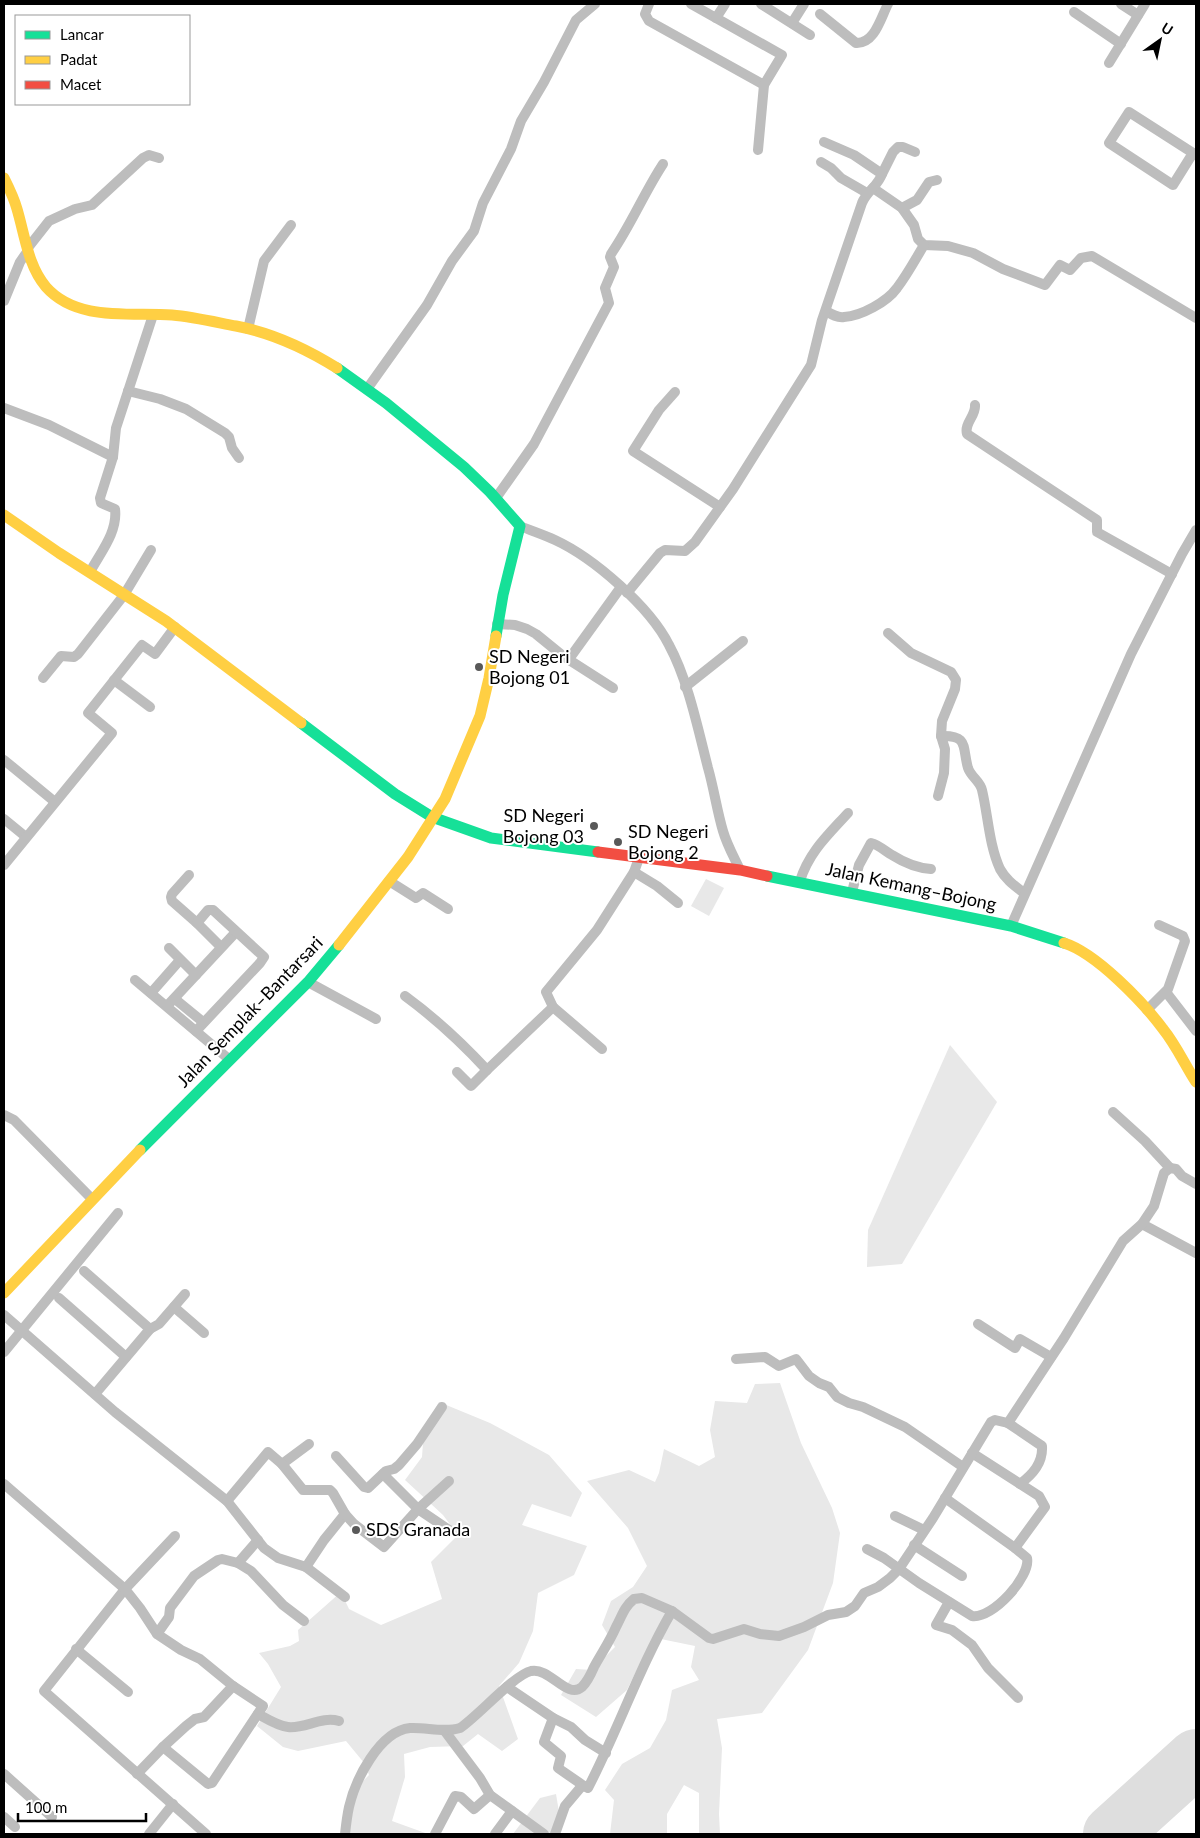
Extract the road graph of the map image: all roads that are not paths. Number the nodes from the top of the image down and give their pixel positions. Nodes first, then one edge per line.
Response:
1 (595, 4) edge
2 (649, 4) edge
3 (691, 4) edge
4 (725, 4) edge
5 (761, 4) edge
6 (804, 4) edge
7 (888, 4) edge
8 (1121, 4) edge
9 (1145, 4) edge
10 (1074, 12) dead end
11 (820, 14) dead end
12 (1138, 15) junction
13 (716, 18) junction
14 (792, 23) junction
15 (810, 35) dead end
16 (1121, 44) junction
17 (1109, 63) dead end
18 (764, 85) junction
19 (824, 142) dead end
20 (758, 150) dead end
21 (915, 152) dead end
22 (1195, 154) edge
23 (159, 158) dead end
24 (821, 162) dead end
25 (663, 164) dead end
26 (882, 174) junction
27 (4, 178) edge
28 (937, 180) dead end
29 (870, 191) junction
30 (902, 208) junction
31 (291, 225) dead end
32 (924, 246) junction
33 (27, 251) junction
34 (4, 301) edge
35 (826, 311) junction
36 (153, 316) junction
37 (1196, 318) edge
38 (248, 329) junction
39 (367, 389) junction
40 (128, 391) junction
41 (676, 392) dead end
42 (975, 405) dead end
43 (4, 408) edge
44 (113, 457) junction
45 (239, 458) dead end
46 (496, 498) junction
47 (720, 507) junction
48 (4, 515) edge
49 (520, 526) junction
50 (1196, 530) edge
51 (151, 550) dead end
52 (90, 572) junction
53 (1172, 574) junction
54 (624, 590) junction
55 (124, 594) junction
56 (497, 624) junction
57 (175, 627) junction
58 (888, 633) dead end
59 (743, 640) dead end
60 (569, 659) junction
61 (43, 678) dead end
62 (114, 680) junction
63 (685, 687) junction
64 (613, 688) dead end
65 (150, 707) dead end
66 (941, 736) junction
67 (4, 760) edge
68 (938, 796) dead end
69 (55, 802) junction
70 (848, 813) dead end
71 (432, 817) junction
72 (4, 819) edge
73 (26, 837) junction
74 (639, 858) junction
75 (4, 865) edge
76 (931, 869) dead end
77 (740, 870) junction
78 (634, 872) junction
79 (189, 875) dead end
80 (389, 881) junction
81 (800, 881) junction
82 (852, 892) junction
83 (1024, 893) junction
84 (678, 903) dead end
85 (448, 909) dead end
86 (197, 923) junction
87 (1159, 925) dead end
88 (1011, 926) junction
89 (236, 932) junction
90 (221, 947) junction
91 (169, 948) dead end
92 (180, 960) junction
93 (196, 975) junction
94 (135, 980) dead end
95 (308, 982) junction
96 (1166, 992) junction
97 (151, 993) junction
98 (405, 996) dead end
99 (171, 1002) junction
100 (553, 1007) junction
101 (1147, 1010) junction
102 (376, 1019) dead end
103 (203, 1022) junction
104 (196, 1031) junction
105 (1196, 1031) edge
106 (602, 1049) dead end
107 (230, 1060) junction
108 (487, 1070) junction
109 (457, 1072) dead end
110 (1196, 1082) edge
111 (1113, 1112) dead end
112 (4, 1115) edge
113 (1170, 1168) junction
114 (1196, 1184) edge
115 (92, 1199) junction
116 (118, 1213) dead end
117 (1142, 1224) junction
118 (1196, 1253) edge
119 (84, 1271) dead end
120 (4, 1293) edge
121 (185, 1294) dead end
122 (59, 1298) dead end
123 (174, 1307) junction
124 (4, 1315) edge
125 (978, 1324) dead end
126 (150, 1329) junction
127 (22, 1331) junction
128 (204, 1333) dead end
129 (4, 1352) edge
130 (126, 1357) junction
131 (1051, 1357) junction
132 (736, 1359) dead end
133 (95, 1394) junction
134 (442, 1407) dead end
135 (1008, 1423) junction
136 (309, 1444) dead end
137 (972, 1453) junction
138 (336, 1456) dead end
139 (282, 1464) junction
140 (963, 1467) junction
141 (383, 1474) junction
142 (449, 1481) dead end
143 (4, 1484) edge
144 (1020, 1484) junction
145 (945, 1498) junction
146 (227, 1501) junction
147 (418, 1509) junction
148 (345, 1514) junction
149 (895, 1516) dead end
150 (924, 1530) junction
151 (452, 1532) dead end
152 (176, 1536) dead end
153 (258, 1540) junction
154 (914, 1545) junction
155 (1015, 1548) junction
156 (867, 1549) dead end
157 (238, 1563) junction
158 (306, 1567) junction
159 (899, 1569) junction
160 (962, 1576) dead end
161 (124, 1589) junction
162 (345, 1597) dead end
163 (949, 1602) junction
164 (672, 1611) junction
165 (304, 1621) dead end
166 (157, 1634) junction
167 (76, 1649) junction
168 (233, 1686) junction
169 (507, 1687) junction
170 (128, 1692) dead end
171 (1018, 1698) dead end
172 (258, 1714) junction
173 (553, 1718) junction
174 (339, 1721) dead end
175 (444, 1730) junction
176 (163, 1747) junction
177 (606, 1753) junction
178 (4, 1774) edge
179 (137, 1774) junction
180 (584, 1786) junction
181 (490, 1795) junction
182 (172, 1804) junction
183 (512, 1811) junction
184 (4, 1817) edge
185 (52, 1817) dead end
186 (15, 1827) dead end
187 (149, 1834) edge
188 (206, 1834) edge
189 (345, 1834) edge
190 (436, 1834) edge
191 (495, 1834) edge
192 (544, 1834) edge
193 (555, 1834) edge

1 - 39 street
2 - 18 street
3 - 13 street
4 - 13 street
5 - 14 street
6 - 14 street
7 - 11 street
8 - 12 street
9 - 12 street
10 - 16 street
12 - 16 street
13 - 18 street
14 - 15 street
16 - 17 street
18 - 20 street
19 - 26 street
21 - 26 street
22 - 22 street
23 - 33 street
24 - 29 street
25 - 46 street
26 - 29 street
27 - 33 street
28 - 30 street
29 - 30 street
29 - 35 street
30 - 32 street
31 - 38 street
32 - 35 street
32 - 37 street
33 - 34 street
33 - 36 street
35 - 47 street
36 - 38 street
36 - 40 street
38 - 39 street
39 - 46 street
40 - 44 street
40 - 45 street
41 - 47 street
42 - 53 street
43 - 44 street
44 - 52 street
46 - 49 street
47 - 54 street
48 - 52 street, Jalan Kemang–Bojong
49 - 54 street
49 - 56 street, Jalan Semplak–Bantarsari
50 - 53 street, Jalan Kemang–Bojong
51 - 55 street
52 - 55 street, Jalan Kemang–Bojong
53 - 83 street, Jalan Kemang–Bojong
54 - 60 street
54 - 63 street
55 - 57 street, Jalan Kemang–Bojong
55 - 61 street
56 - 60 street
56 - 71 street, Jalan Semplak–Bantarsari
57 - 62 street
57 - 71 street, Jalan Kemang–Bojong
58 - 66 street
59 - 63 street
60 - 64 street
62 - 65 street
62 - 69 street
63 - 77 street
66 - 68 street
66 - 83 street
67 - 69 street
69 - 73 street
70 - 81 street
71 - 74 street, Jalan Kemang–Bojong
71 - 80 street, Jalan Semplak–Bantarsari
72 - 73 street
73 - 75 street
74 - 77 street, Jalan Kemang–Bojong
74 - 78 street
76 - 82 street
77 - 81 street, Jalan Kemang–Bojong
78 - 84 street
78 - 100 street
79 - 86 street
80 - 85 street
80 - 95 street, Jalan Semplak–Bantarsari
81 - 82 street, Jalan Kemang–Bojong
82 - 88 street, Jalan Kemang–Bojong
83 - 88 street, Jalan Kemang–Bojong
86 - 89 street
86 - 90 street
87 - 96 street
88 - 101 street
89 - 90 street
89 - 103 street
90 - 93 street
91 - 92 street
92 - 93 street
92 - 97 street
93 - 99 street
94 - 97 street
95 - 102 street
95 - 107 street, Jalan Semplak–Bantarsari
96 - 101 street
96 - 105 street
97 - 99 street
98 - 108 street
99 - 103 street
99 - 104 street
100 - 106 street
100 - 108 street
101 - 110 street
103 - 104 street
104 - 107 street
107 - 115 street, Jalan Semplak–Bantarsari
108 - 109 street
111 - 113 street
112 - 115 street
113 - 114 street
113 - 117 street
115 - 120 street, Jalan Semplak–Bantarsari
116 - 127 street
117 - 118 street
117 - 131 street
119 - 126 street
121 - 123 street
122 - 130 street
123 - 126 street
123 - 128 street
124 - 127 street
125 - 131 street
126 - 130 street
127 - 129 street
127 - 133 street
130 - 133 street
131 - 135 street
132 - 140 street
133 - 146 street
134 - 141 street
135 - 137 street
135 - 144 street
136 - 139 street
137 - 140 street
137 - 144 street
138 - 141 street
139 - 146 street
139 - 148 street
140 - 145 street
141 - 147 street
142 - 147 street
143 - 161 street
144 - 155 street
145 - 150 street
145 - 155 street
146 - 153 street
147 - 148 street
147 - 151 street
148 - 158 street
149 - 150 street
150 - 154 street
152 - 161 street
153 - 157 street
153 - 158 street
154 - 159 street
154 - 160 street
155 - 163 street
156 - 159 street
157 - 165 street
157 - 166 street
158 - 162 street
159 - 163 street
159 - 164 street
161 - 166 street
161 - 167 street
163 - 171 street
164 - 169 street
164 - 177 street
166 - 168 street
167 - 170 street
167 - 179 street
168 - 172 street
168 - 176 street
169 - 173 street
169 - 175 street
172 - 174 street
172 - 176 street
173 - 177 street
173 - 180 street
175 - 181 street
175 - 189 street
176 - 179 street
177 - 180 street
178 - 185 street
179 - 182 street
180 - 193 street
181 - 183 street
181 - 190 street
182 - 187 street
182 - 188 street
183 - 191 street
183 - 192 street
184 - 186 street

